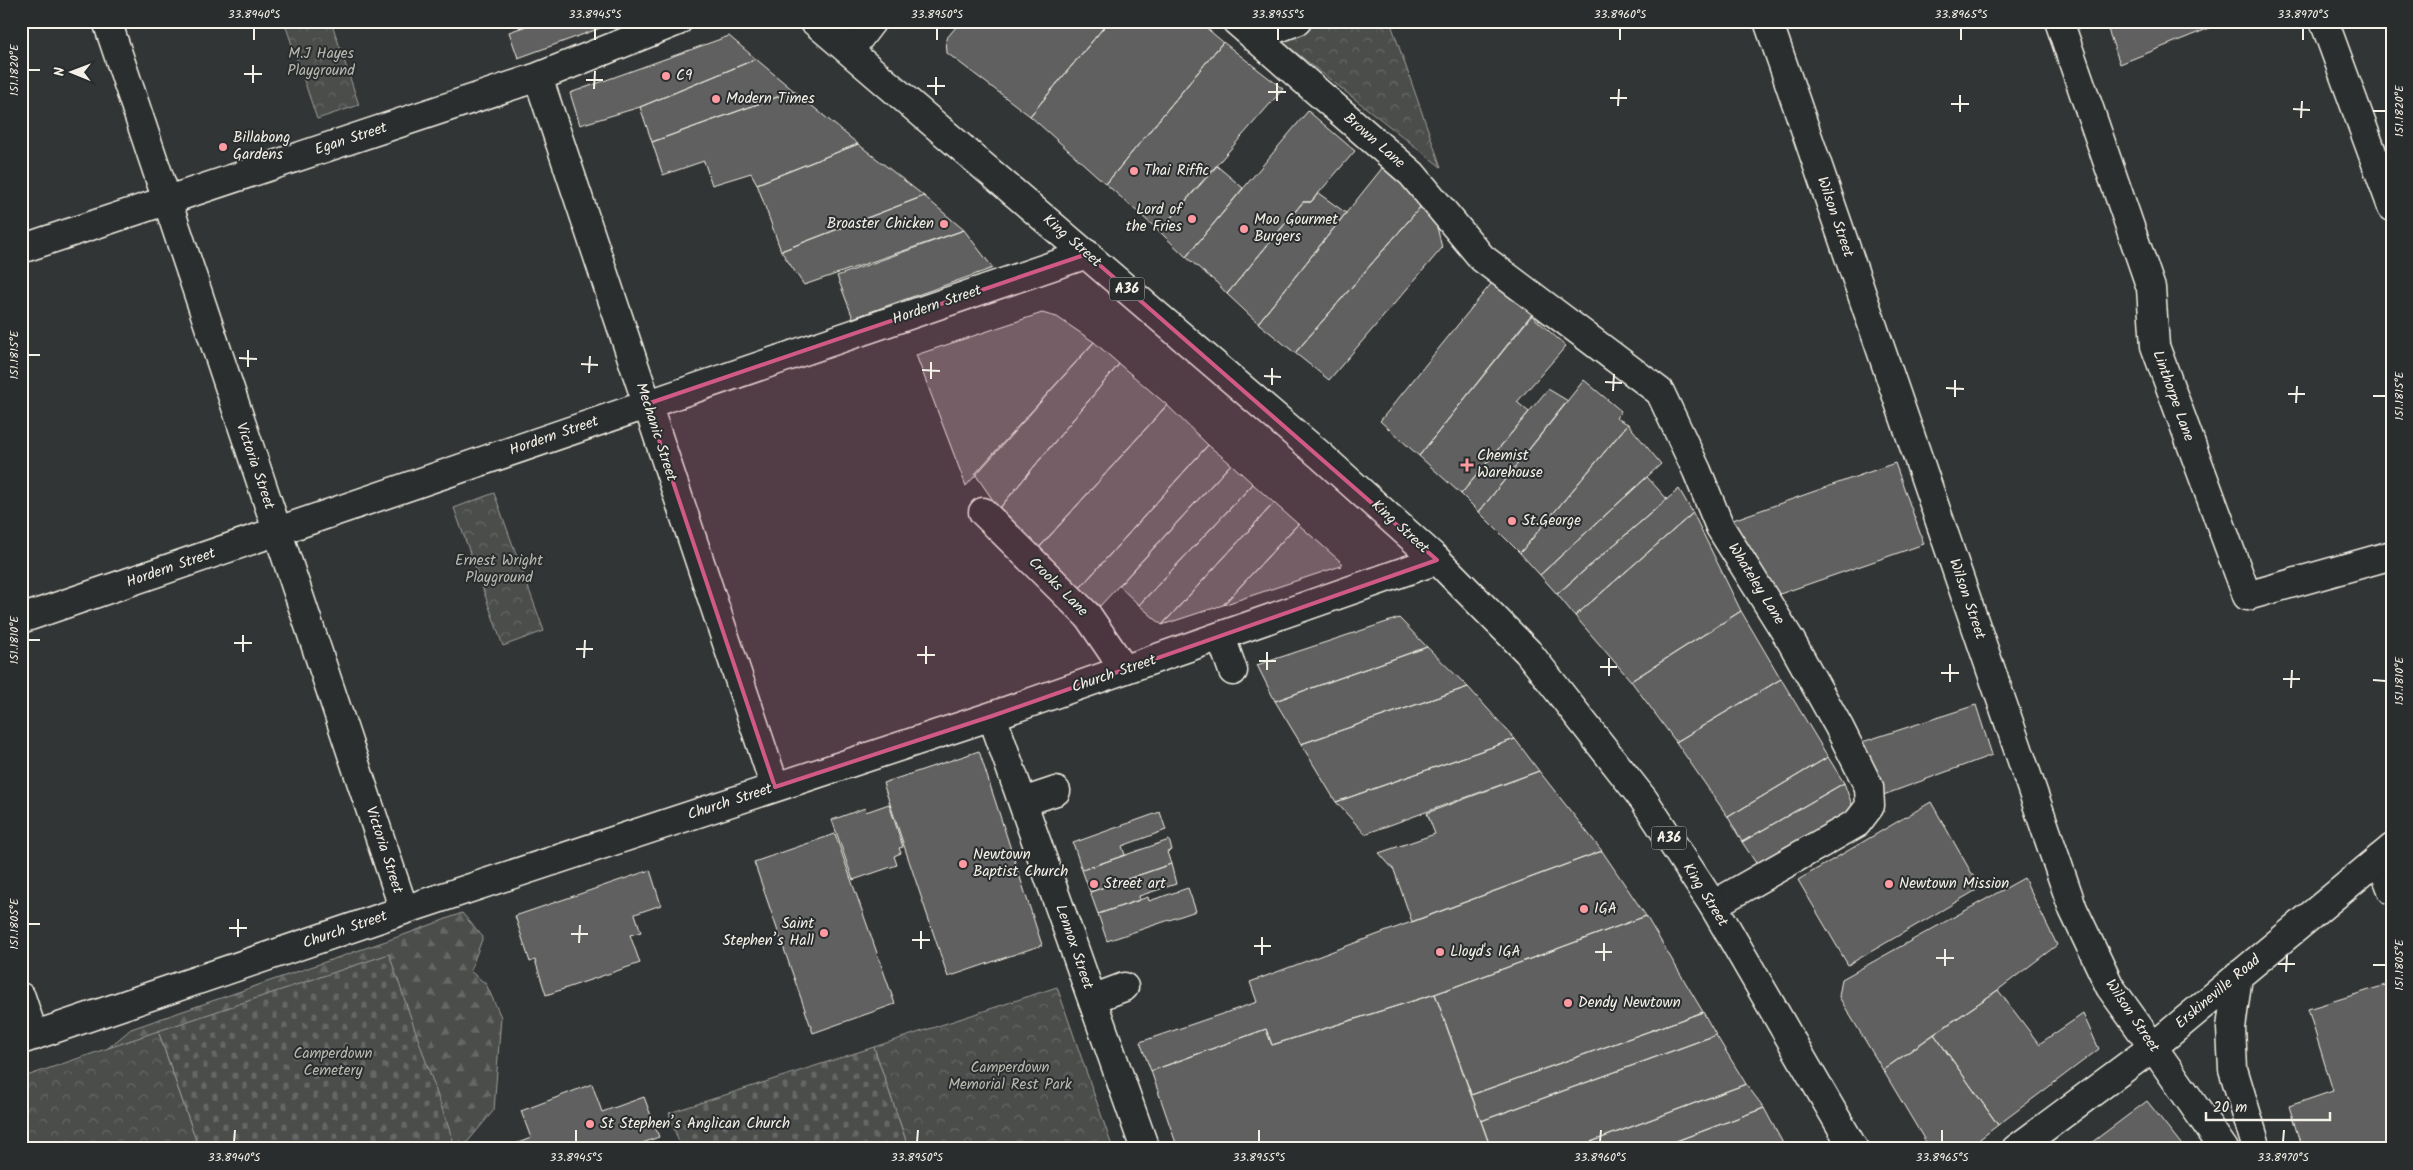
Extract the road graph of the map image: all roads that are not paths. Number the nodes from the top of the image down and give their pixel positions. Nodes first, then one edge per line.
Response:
1 (107, 21) edge
2 (678, 21) edge
3 (814, 21) edge
4 (872, 21) edge
5 (1297, 21) edge
6 (1768, 21) edge
7 (2059, 21) edge
8 (2324, 21) edge
9 (1245, 29) edge
10 (850, 50) junction
11 (538, 77) junction
12 (166, 200) junction
13 (2392, 207) edge
14 (21, 249) edge
15 (1087, 254) junction
16 (1482, 258) joint
17 (647, 404) junction
18 (983, 512) dead end
19 (277, 531) junction
20 (2392, 556) edge
21 (1437, 560) junction
22 (21, 619) edge
23 (1221, 637) junction
24 (1124, 670) junction
25 (1233, 671) dead end
26 (992, 716) junction
27 (775, 787) junction
28 (1056, 791) dead end
29 (1023, 802) junction
30 (2386, 853) edge
31 (2392, 890) edge
32 (1713, 905) junction
33 (404, 910) junction
34 (2238, 975) junction
35 (1124, 987) dead end
36 (21, 997) edge
37 (1092, 999) junction
38 (28, 1038) edge
39 (2152, 1047) junction
40 (1145, 1149) edge
41 (1854, 1149) edge
42 (2016, 1149) edge
43 (2224, 1149) edge
44 (2257, 1149) edge

1 - 12 main road, Victoria Street
2 - 11 main road, Egan Street
3 - 10 main road, King Street / A36
4 - 10 main road
5 - 9 main road, Brown Lane
6 - 39 main road, Wilson Street
7 - 20 main road, Linthorpe Lane
8 - 13 main road
9 - 16 main road, Brown Lane
10 - 15 main road, King Street / A36
11 - 12 main road, Egan Street
11 - 17 main road, Mechanic Street
12 - 14 main road, Egan Street
12 - 19 main road, Victoria Street
15 - 17 main road, Hordern Street
15 - 21 main road, King Street / A36
16 - 32 main road, Whateley Lane
17 - 19 main road, Hordern Street
17 - 27 main road, Mechanic Street
18 - 24 main road, Crooks Lane
19 - 22 main road, Hordern Street
19 - 33 main road, Victoria Street
21 - 23 main road, Church Street
21 - 32 main road, King Street / A36
23 - 24 main road, Church Street
23 - 25 main road
24 - 26 main road, Church Street
26 - 27 main road, Church Street
26 - 29 main road, Lennox Street
27 - 33 main road, Church Street
28 - 29 main road
29 - 37 main road, Lennox Street
30 - 31 main road
30 - 34 main road, Erskineville Road
32 - 41 main road, King Street / A36
33 - 38 main road, Church Street
34 - 39 main road, Erskineville Road
34 - 44 main road
35 - 37 main road
36 - 38 main road
37 - 40 main road, Lennox Street
39 - 42 main road, Erskineville Road
39 - 43 main road, Wilson Street

